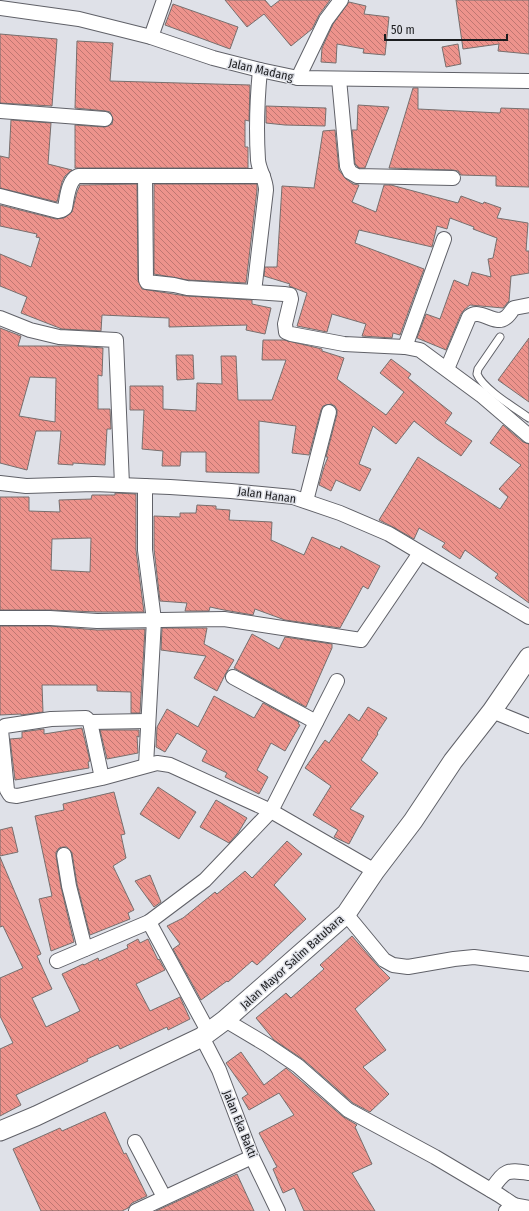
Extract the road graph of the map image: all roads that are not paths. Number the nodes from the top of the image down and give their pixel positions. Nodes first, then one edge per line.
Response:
1 (164, 0) edge
2 (341, 0) edge
3 (0, 8) edge
4 (151, 37) junction
5 (260, 70) junction
6 (298, 78) junction
7 (339, 79) junction
8 (529, 81) edge
9 (0, 111) edge
10 (105, 120) dead end
11 (145, 176) junction
12 (263, 176) junction
13 (453, 178) dead end
14 (0, 196) edge
15 (444, 239) dead end
16 (254, 292) junction
17 (529, 305) edge
18 (0, 318) edge
19 (500, 337) dead end
20 (405, 347) junction
21 (447, 369) junction
22 (485, 392) junction
23 (329, 412) dead end
24 (527, 425) edge
25 (0, 483) edge
26 (122, 485) junction
27 (145, 486) junction
28 (306, 501) junction
29 (420, 553) junction
30 (529, 617) edge
31 (0, 618) edge
32 (154, 620) junction
33 (529, 657) edge
34 (233, 677) dead end
35 (337, 681) dead end
36 (492, 711) junction
37 (148, 721) junction
38 (90, 722) junction
39 (316, 722) junction
40 (529, 726) edge
41 (146, 765) junction
42 (102, 778) junction
43 (272, 811) junction
44 (64, 855) dead end
45 (375, 871) junction
46 (346, 914) junction
47 (149, 922) junction
48 (84, 949) junction
49 (57, 961) dead end
50 (529, 964) edge
51 (226, 1020) junction
52 (206, 1035) junction
53 (0, 1131) edge
54 (135, 1142) dead end
55 (252, 1157) junction
56 (529, 1173) edge
57 (491, 1190) junction
58 (164, 1197) junction
59 (510, 1208) edge
60 (529, 1208) edge
61 (136, 1211) edge
62 (278, 1211) edge

1 - 4 street
2 - 6 street
3 - 4 street, Jalan Madang
4 - 5 street, Jalan Madang
5 - 6 street, Jalan Madang
5 - 12 street
6 - 7 street, Jalan Madang
7 - 8 street, Jalan Madang
7 - 13 street
9 - 10 street
11 - 12 street
11 - 14 street
11 - 16 street
12 - 16 street
15 - 20 street
16 - 20 street
17 - 21 street
18 - 26 street
19 - 22 lane
20 - 21 street
21 - 22 street
22 - 24 street
23 - 28 street
25 - 26 street, Jalan Hanan
26 - 27 street, Jalan Hanan
27 - 28 street, Jalan Hanan
27 - 32 street
28 - 29 street, Jalan Hanan
29 - 30 street, Jalan Hanan
29 - 32 street
31 - 32 street
32 - 37 street
33 - 36 street, Jalan Mayor Salim Batubara
34 - 39 street
35 - 39 street
36 - 40 street
36 - 45 street, Jalan Mayor Salim Batubara
37 - 38 street
37 - 41 street
38 - 42 street
38 - 42 street
39 - 43 street
41 - 42 street
41 - 43 street
43 - 45 street
43 - 47 street
44 - 48 street
45 - 46 street, Jalan Mayor Salim Batubara
46 - 50 street
46 - 51 street, Jalan Mayor Salim Batubara
47 - 48 street
47 - 52 street, Jalan Eka Bakti
48 - 49 street
51 - 52 street, Jalan Mayor Salim Batubara
51 - 57 street
52 - 53 street, Jalan Mayor Salim Batubara
52 - 55 street, Jalan Eka Bakti
54 - 58 street
55 - 58 street
55 - 62 street, Jalan Eka Bakti
56 - 57 street
57 - 59 street
58 - 61 street
59 - 60 street

